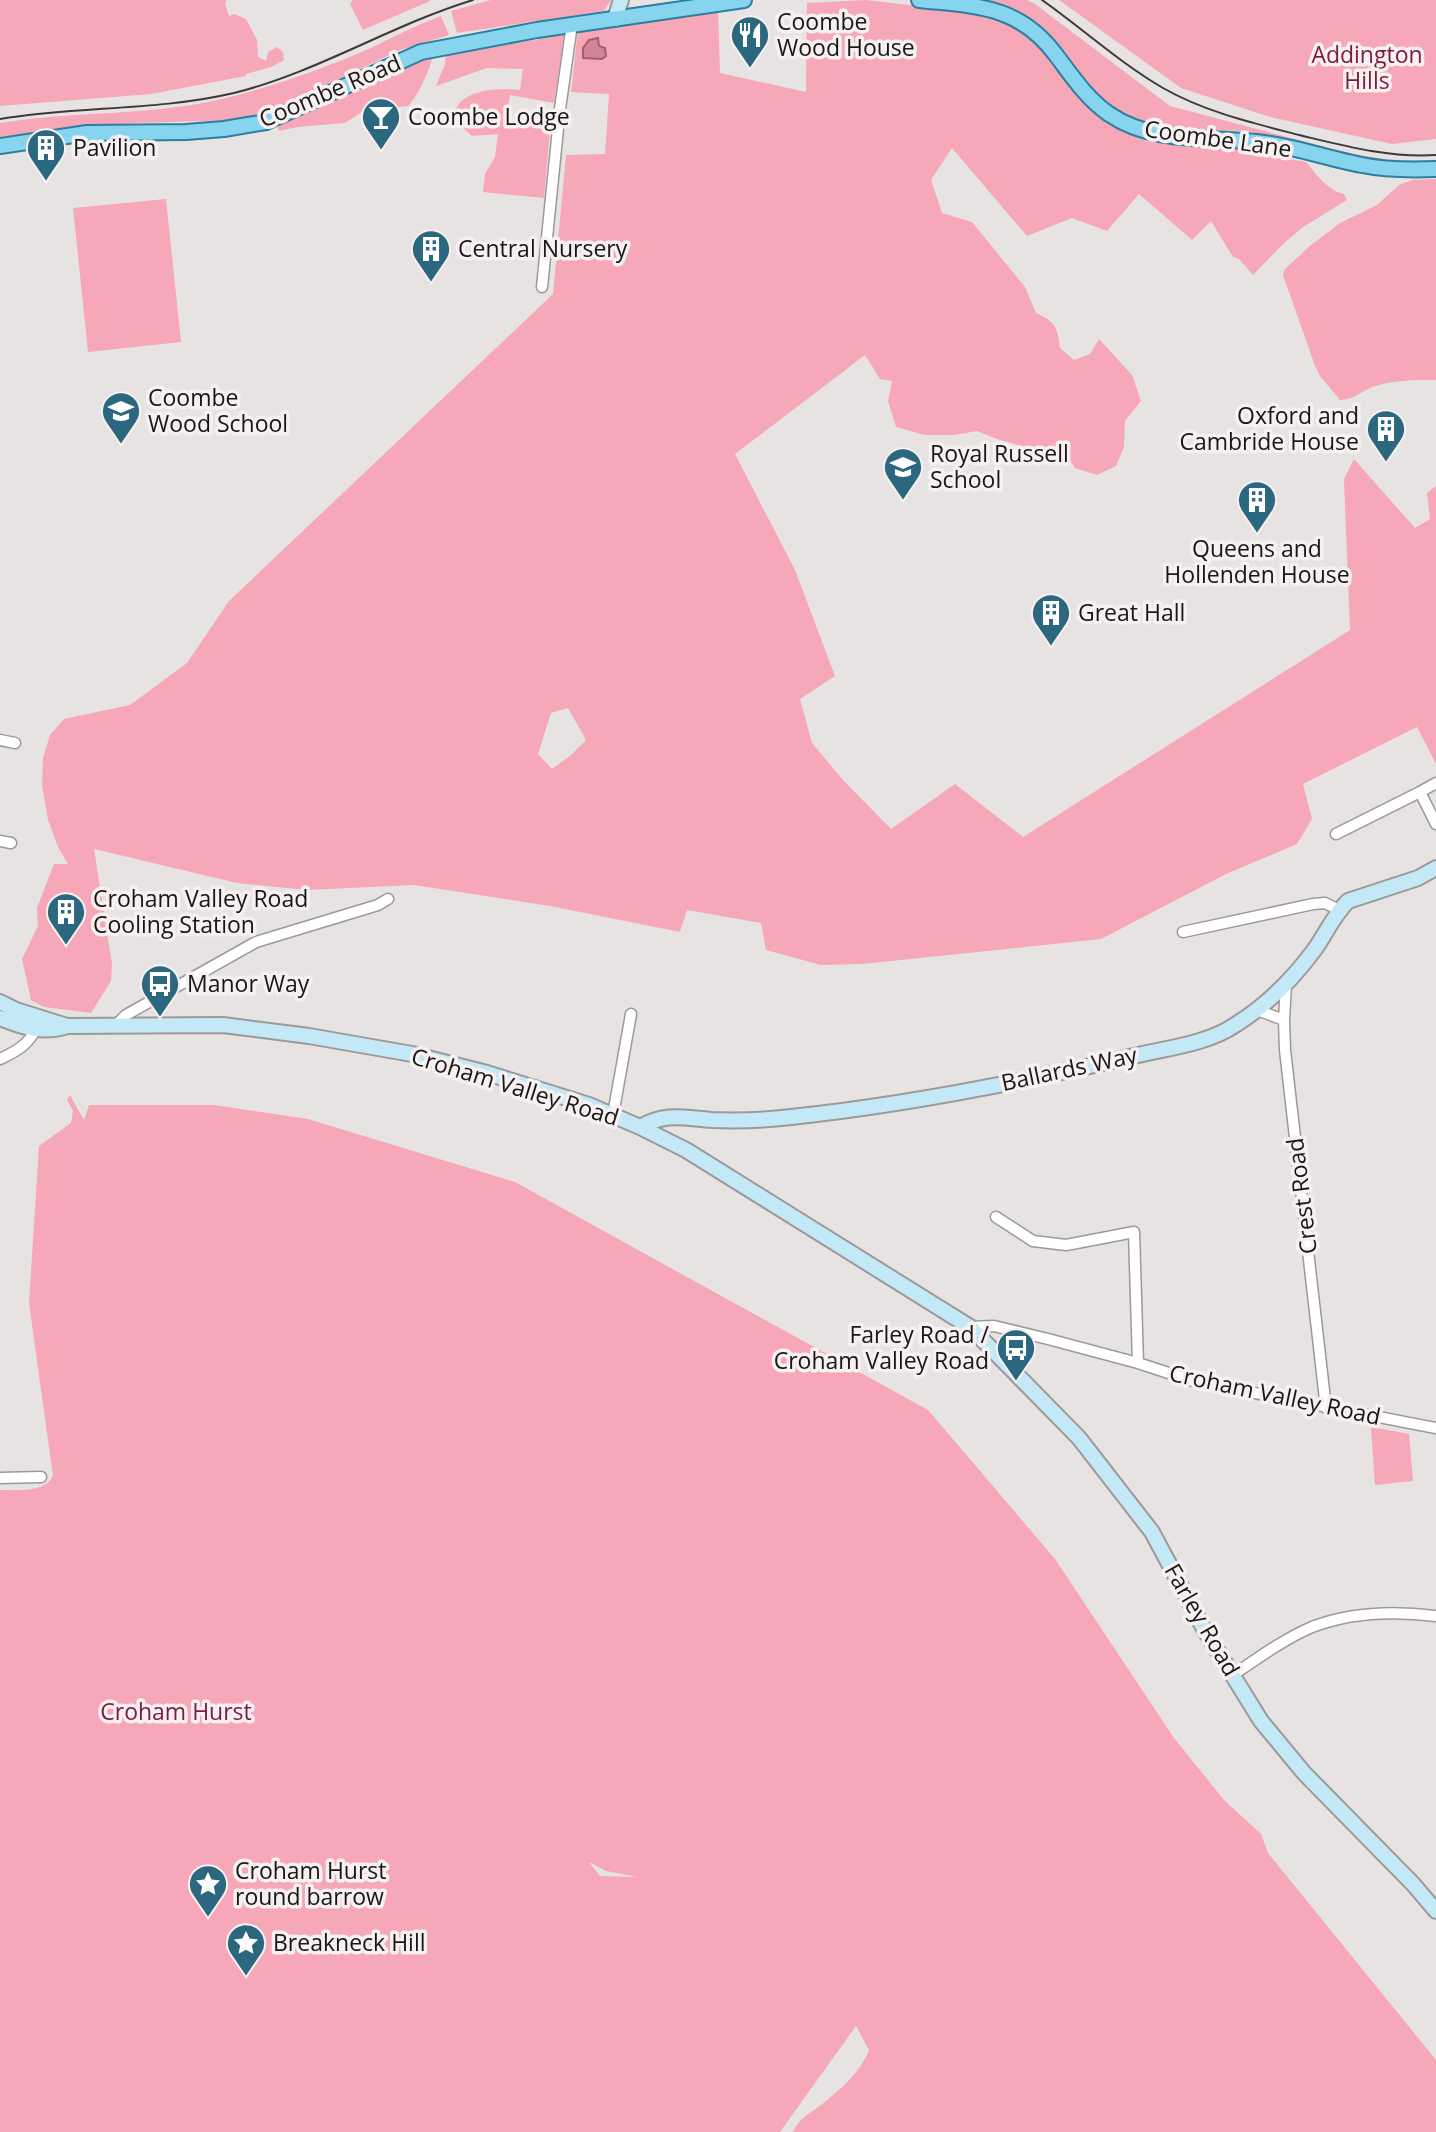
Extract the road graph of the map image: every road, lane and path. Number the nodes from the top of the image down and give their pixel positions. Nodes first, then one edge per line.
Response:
1 (621, 0) edge
2 (744, 0) edge
3 (919, 0) edge
4 (615, 19) junction
5 (572, 24) junction
6 (0, 146) edge
7 (1436, 169) edge
8 (542, 287) dead end
9 (0, 740) edge
10 (15, 743) dead end
11 (1436, 783) edge
12 (1420, 792) junction
13 (1436, 824) edge
14 (1336, 834) dead end
15 (1436, 868) edge
16 (388, 899) dead end
17 (1339, 910) junction
18 (1183, 932) dead end
19 (1286, 984) junction
20 (0, 1002) edge
21 (1257, 1010) junction
22 (631, 1014) dead end
23 (0, 1018) edge
24 (1284, 1020) junction
25 (38, 1023) junction
26 (115, 1026) junction
27 (0, 1059) edge
28 (613, 1115) junction
29 (640, 1126) junction
30 (996, 1217) dead end
31 (970, 1326) junction
32 (1034, 1336) junction
33 (998, 1353) junction
34 (1138, 1363) junction
35 (1326, 1408) junction
36 (1436, 1428) edge
37 (41, 1477) dead end
38 (0, 1478) edge
39 (1436, 1616) edge
40 (1233, 1675) junction
41 (1436, 1911) edge

1 - 4 street
2 - 4 main road
3 - 7 main road, Coombe Lane
4 - 5 main road, Coombe Road
5 - 6 main road, Coombe Road
5 - 8 street
9 - 10 street
11 - 12 street
12 - 13 street
12 - 14 street
15 - 17 street
16 - 26 street
17 - 18 street
17 - 19 street, Ballards Way
19 - 21 street, Ballards Way
19 - 24 street, Crest Road
20 - 25 street, Croham Valley Road
21 - 24 street
21 - 29 street, Ballards Way
22 - 28 street
23 - 25 street, Croham Valley Road
24 - 35 street, Crest Road
25 - 26 street, Croham Valley Road
25 - 27 street
26 - 28 street, Croham Valley Road
28 - 29 street, Croham Valley Road
29 - 31 street, Croham Valley Road
30 - 34 street
31 - 32 street, Croham Valley Road
31 - 33 street, Farley Road
32 - 33 street
32 - 34 street, Croham Valley Road
33 - 40 street, Farley Road
34 - 35 street, Croham Valley Road
35 - 36 street, Croham Valley Road
37 - 38 street
39 - 40 street
40 - 41 street, Farley Road

